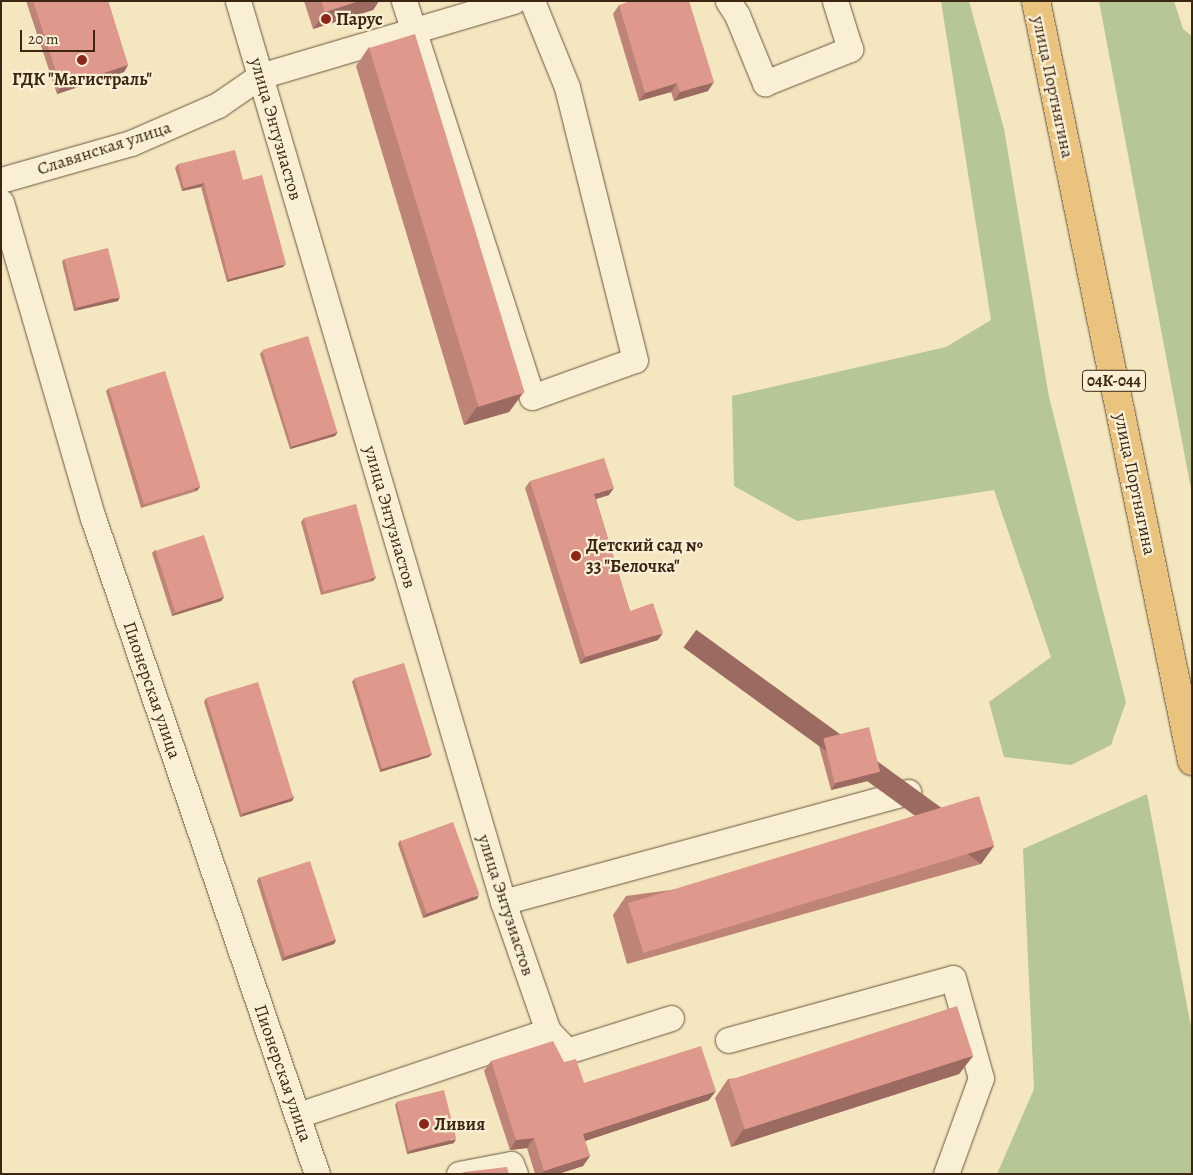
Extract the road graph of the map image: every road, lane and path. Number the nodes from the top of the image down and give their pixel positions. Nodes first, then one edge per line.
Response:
1 (238, 1) edge
2 (404, 1) edge
3 (514, 1) edge
4 (532, 1) edge
5 (728, 1) edge
6 (835, 1) edge
7 (1036, 1) edge
8 (411, 29) junction
9 (260, 76) junction
10 (1, 180) edge
11 (1, 202) edge
12 (1192, 761) edge
13 (908, 792) dead end
14 (503, 902) junction
15 (671, 1018) dead end
16 (548, 1031) junction
17 (728, 1040) dead end
18 (298, 1115) junction
19 (317, 1174) edge
20 (459, 1174) edge
21 (515, 1174) edge
22 (946, 1174) edge

1 - 9 street, улица Энтузиастов
2 - 8 street
3 - 8 street, Славянская улица
4 - 8 street
5 - 6 street
7 - 12 main road, улица Портнягина / 04К-044
8 - 9 street, Славянская улица
9 - 10 street, Славянская улица
9 - 14 street, улица Энтузиастов
11 - 18 street, Пионерская улица
13 - 14 street
14 - 16 street, улица Энтузиастов
15 - 16 street
16 - 18 street
17 - 22 street
18 - 19 street, Пионерская улица
20 - 21 street

